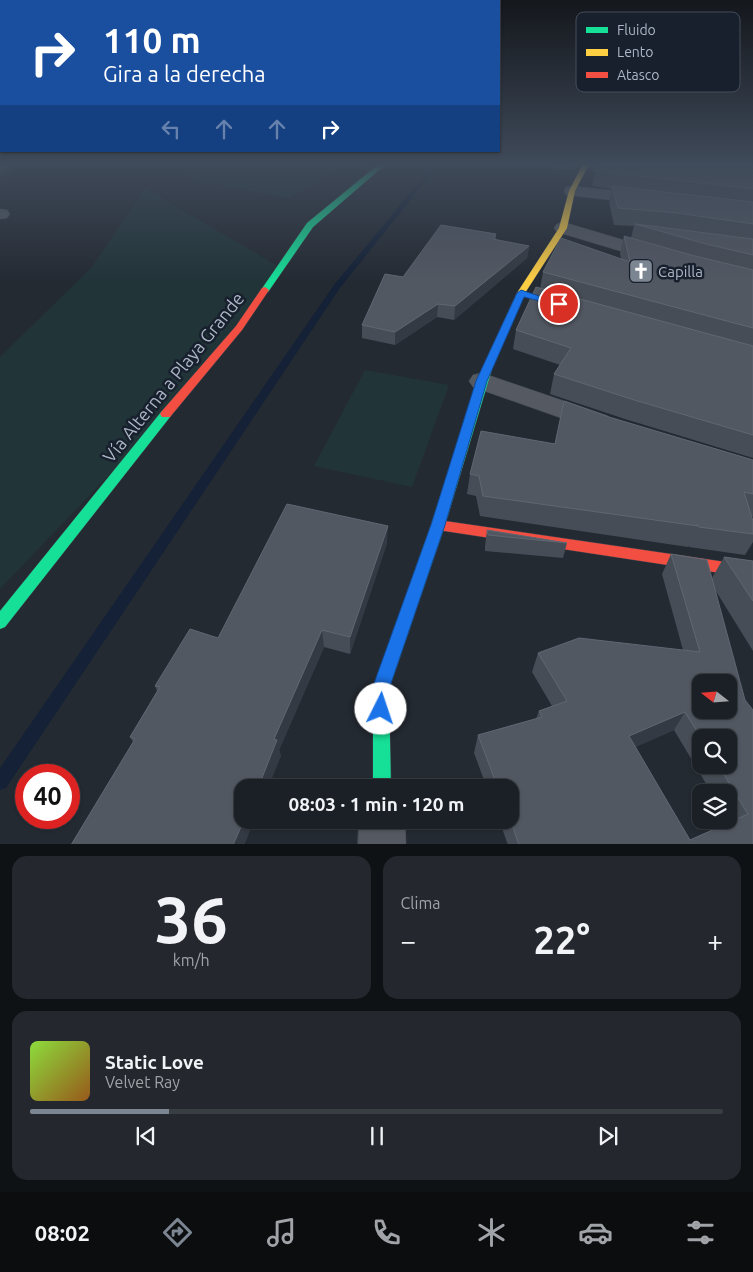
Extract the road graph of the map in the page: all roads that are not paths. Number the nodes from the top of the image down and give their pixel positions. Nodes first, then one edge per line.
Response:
1 (336, 203) edge
2 (569, 203) edge
3 (563, 228) junction
4 (648, 235) edge
5 (674, 262) edge
6 (482, 381) junction
7 (624, 431) edge
8 (438, 525) junction
9 (753, 572) edge
10 (0, 622) edge
11 (382, 779) edge
12 (382, 829) edge
13 (382, 844) edge

1 - 10 street, Vía Alterna a Playa Grande
2 - 3 street
3 - 4 street
3 - 5 street
3 - 6 street
6 - 7 street
6 - 8 street
8 - 9 street
8 - 11 street
12 - 13 street

